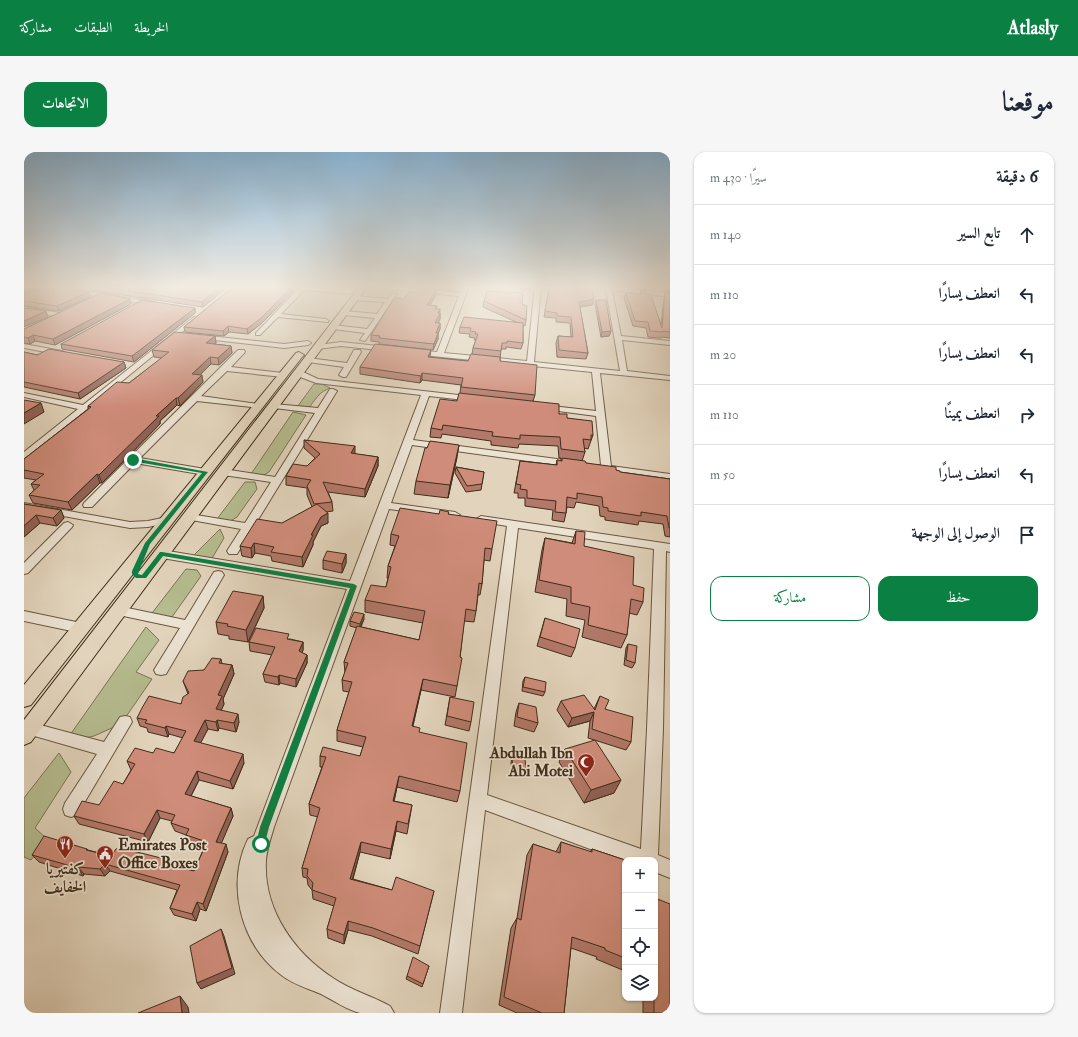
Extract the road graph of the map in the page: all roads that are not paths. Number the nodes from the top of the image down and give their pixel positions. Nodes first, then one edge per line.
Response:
1 (191, 326) edge
2 (265, 326) edge
3 (302, 326) edge
4 (329, 326) edge
5 (331, 326) edge
6 (372, 326) edge
7 (450, 326) edge
8 (534, 326) edge
9 (616, 326) edge
10 (369, 331) junction
11 (258, 334) dead end
12 (322, 335) junction
13 (183, 336) junction
14 (618, 338) junction
15 (363, 340) dead end
16 (670, 343) edge
17 (341, 344) junction
18 (24, 346) edge
19 (284, 346) junction
20 (58, 347) dead end
21 (392, 349) edge
22 (50, 351) junction
23 (408, 351) edge
24 (241, 352) dead end
25 (357, 352) dead end
26 (66, 354) edge
27 (440, 354) junction
28 (304, 358) junction
29 (530, 364) junction
30 (349, 365) junction
31 (224, 368) junction
32 (596, 371) junction
33 (298, 373) junction
34 (624, 373) junction
35 (343, 375) dead end
36 (670, 378) edge
37 (286, 380) junction
38 (316, 381) junction
39 (333, 391) dead end
40 (426, 394) junction
41 (24, 395) edge
42 (195, 398) junction
43 (482, 400) edge
44 (258, 406) junction
45 (274, 406) junction
46 (536, 407) edge
47 (85, 408) junction
48 (320, 411) junction
49 (599, 414) junction
50 (237, 431) junction
51 (408, 442) junction
52 (24, 457) edge
53 (234, 458) junction
54 (133, 460) junction
55 (606, 469) junction
56 (205, 472) junction
57 (223, 472) junction
58 (670, 477) edge
59 (277, 480) junction
60 (88, 505) dead end
61 (385, 505) junction
62 (24, 506) edge
63 (190, 517) junction
64 (167, 520) junction
65 (513, 524) junction
66 (68, 525) dead end
67 (130, 525) junction
68 (248, 527) junction
69 (147, 544) junction
70 (665, 547) edge
71 (233, 551) dead end
72 (162, 554) junction
73 (24, 570) edge
74 (218, 574) dead end
75 (144, 577) junction
76 (354, 586) junction
77 (118, 611) junction
78 (24, 616) edge
79 (188, 625) junction
80 (81, 628) junction
81 (161, 670) dead end
82 (24, 699) edge
83 (125, 722) dead end
84 (27, 732) edge
85 (108, 750) junction
86 (477, 799) junction
87 (71, 809) dead end
88 (637, 857) edge
89 (649, 857) edge
90 (658, 864) edge
91 (670, 869) edge
92 (383, 1013) edge
93 (450, 1013) edge

1 - 13 street
2 - 11 street
3 - 12 street
4 - 12 main road
5 - 12 main road
6 - 10 street
7 - 27 street
8 - 29 street
9 - 14 street
10 - 12 street
10 - 15 street
12 - 17 street
12 - 17 street
12 - 19 street
12 - 28 main road
13 - 19 street
13 - 47 street
14 - 16 street
14 - 34 street
17 - 21 street
18 - 22 street
19 - 28 street
20 - 22 street
22 - 26 street
23 - 27 street
24 - 31 street
25 - 30 street
27 - 29 street
28 - 30 street
28 - 33 main road
28 - 37 main road
29 - 32 street
30 - 35 street
31 - 37 street
31 - 42 street
32 - 34 street
32 - 49 street
33 - 37 main road
33 - 38 street
34 - 36 street
37 - 38 street
37 - 44 main road
37 - 45 main road
38 - 40 street
39 - 48 street
40 - 43 street
40 - 51 street
41 - 47 street
42 - 44 street
42 - 54 street
44 - 50 main road
45 - 48 street
45 - 53 main road
46 - 49 street
47 - 52 street
48 - 59 street
49 - 55 street
50 - 53 main road
50 - 56 main road
51 - 55 street
51 - 61 street
53 - 57 main road
54 - 56 street
54 - 60 street
55 - 58 street
56 - 64 main road
57 - 59 street
57 - 63 main road
59 - 68 street
61 - 65 street
61 - 76 street
62 - 67 street
63 - 68 street
63 - 72 main road
64 - 67 street
64 - 69 main road
65 - 70 street
65 - 86 street
66 - 73 street
67 - 69 street
68 - 71 street
69 - 75 main road
69 - 80 main road
70 - 89 street
72 - 75 main road
72 - 76 street
74 - 79 street
75 - 77 main road
76 - 92 street
77 - 79 street
77 - 84 main road
78 - 80 street
79 - 81 street
80 - 82 main road
83 - 85 street
84 - 85 street
85 - 87 street
86 - 88 street
86 - 93 street
90 - 91 street

